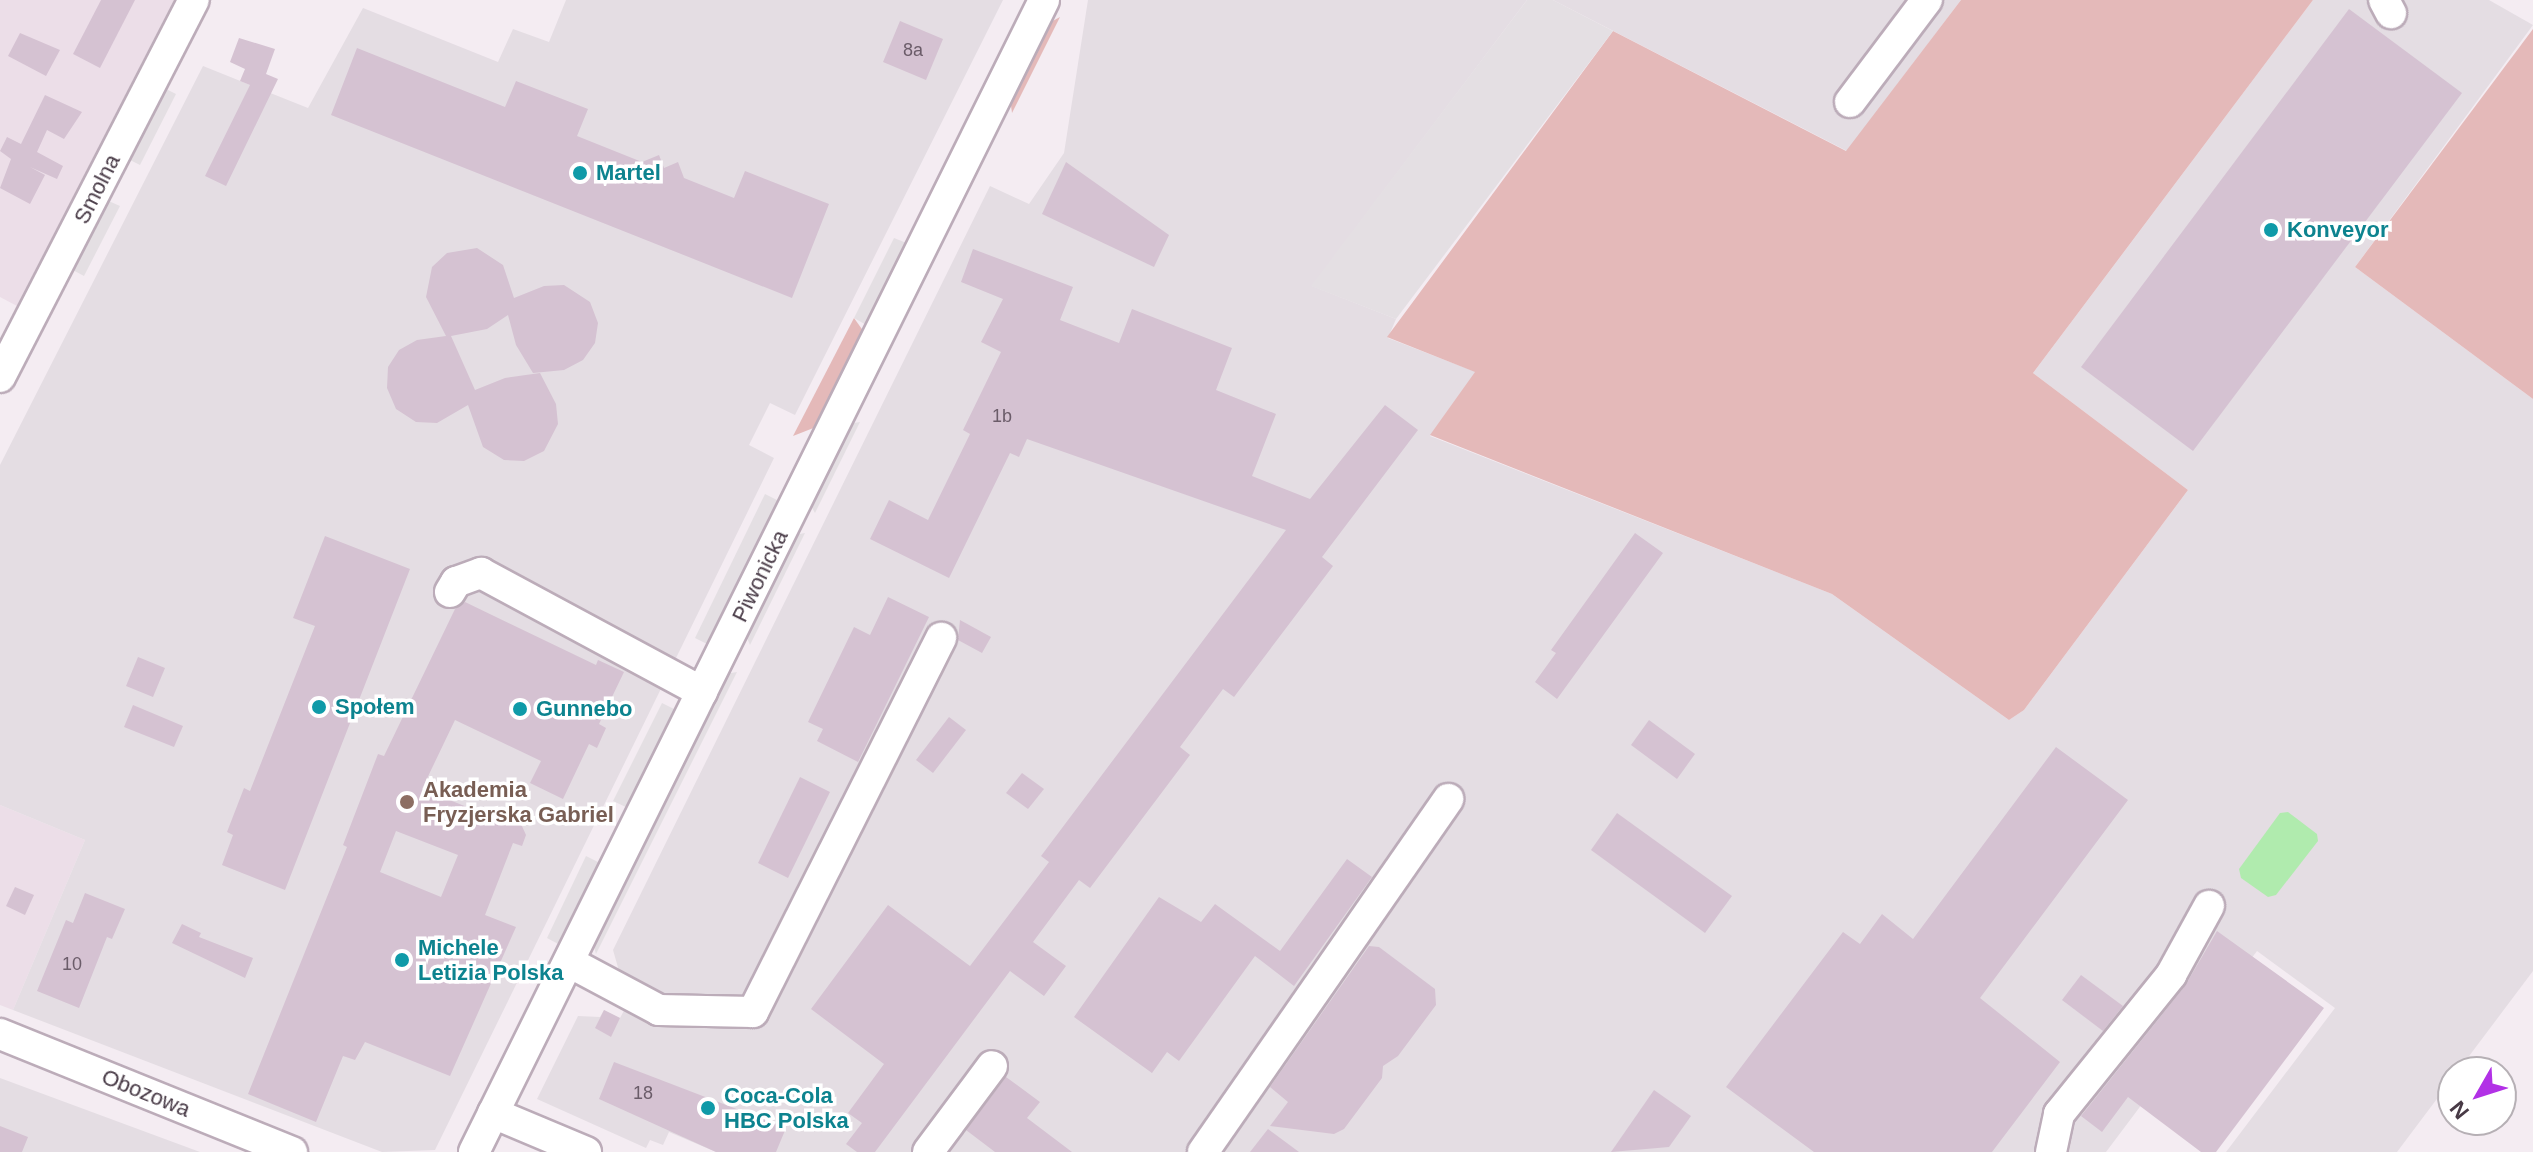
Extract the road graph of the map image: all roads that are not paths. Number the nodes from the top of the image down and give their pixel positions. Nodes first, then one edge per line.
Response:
1 (194, 0) edge
2 (1044, 0) edge
3 (1927, 0) edge
4 (1850, 102) dead end
5 (10, 332) edge
6 (0, 377) edge
7 (450, 592) dead end
8 (941, 638) dead end
9 (702, 692) junction
10 (1448, 799) dead end
11 (2209, 906) dead end
12 (569, 962) junction
13 (0, 1034) edge
14 (992, 1066) dead end
15 (493, 1113) junction
16 (292, 1152) edge
17 (474, 1152) edge
18 (586, 1152) edge
19 (928, 1152) edge
20 (1203, 1152) edge
21 (2051, 1152) edge

1 - 5 street, Smolna
2 - 9 street, Piwonicka
3 - 4 street
5 - 6 street, Smolna
7 - 9 street
8 - 12 street
9 - 12 street, Piwonicka
10 - 20 street
11 - 21 street
12 - 15 street, Piwonicka
13 - 16 street, Obozowa
14 - 19 street
15 - 17 street, Piwonicka
15 - 18 street

